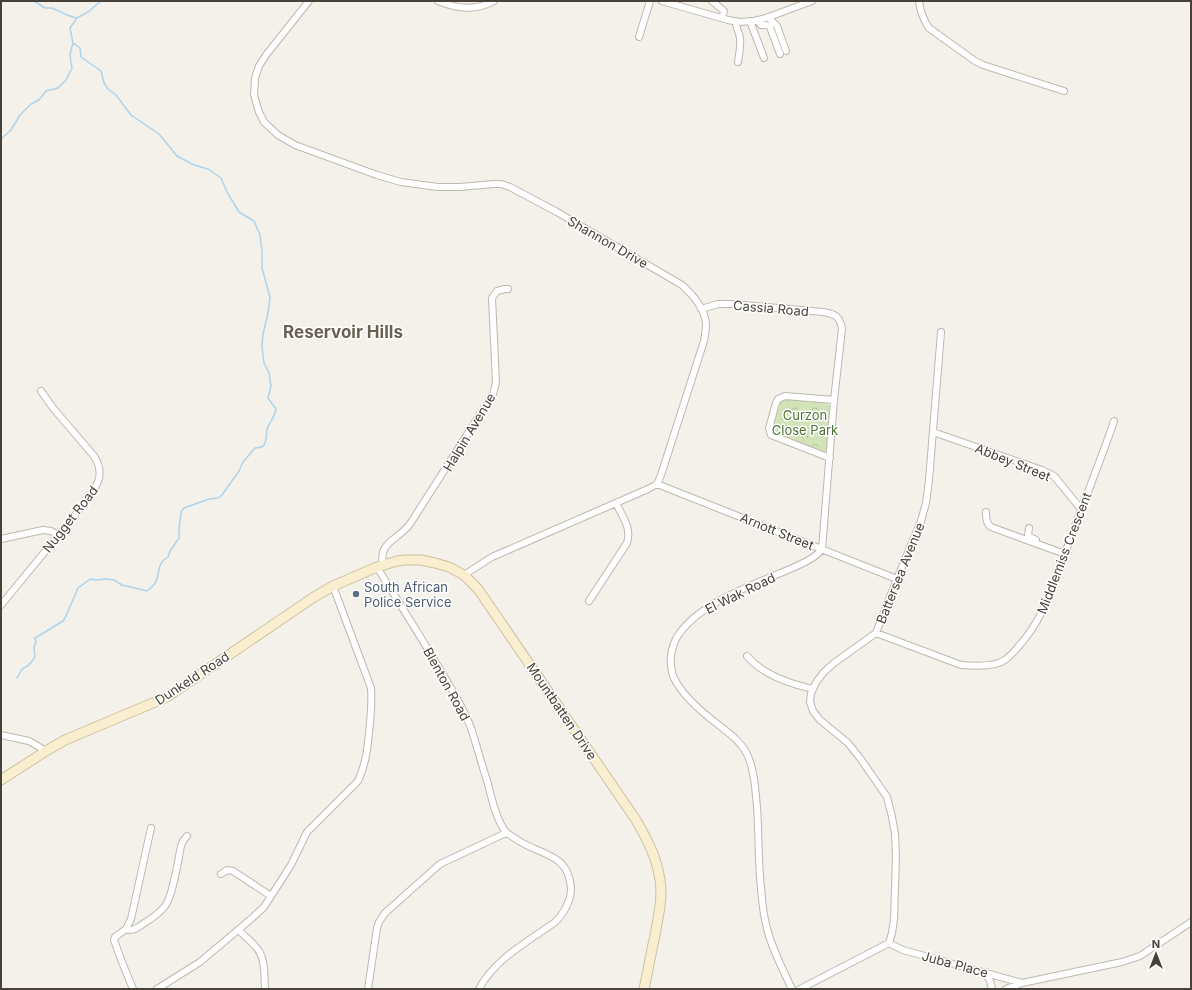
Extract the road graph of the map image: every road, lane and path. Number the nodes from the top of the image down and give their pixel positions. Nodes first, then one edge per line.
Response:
1 (309, 1) edge
2 (438, 1) edge
3 (494, 1) edge
4 (650, 1) edge
5 (662, 1) edge
6 (712, 1) edge
7 (812, 1) edge
8 (919, 1) edge
9 (768, 17) junction
10 (722, 18) junction
11 (757, 20) junction
12 (736, 21) junction
13 (750, 21) junction
14 (639, 37) dead end
15 (786, 50) dead end
16 (780, 54) dead end
17 (764, 58) dead end
18 (738, 62) dead end
19 (1064, 91) dead end
20 (508, 289) dead end
21 (701, 309) junction
22 (941, 332) dead end
23 (41, 391) dead end
24 (834, 400) junction
25 (1114, 421) dead end
26 (933, 432) junction
27 (830, 458) junction
28 (657, 484) junction
29 (616, 503) junction
30 (1081, 509) junction
31 (986, 512) dead end
32 (1030, 528) dead end
33 (58, 535) junction
34 (1, 539) edge
35 (822, 549) junction
36 (1065, 552) junction
37 (380, 566) junction
38 (464, 574) junction
39 (897, 579) junction
40 (333, 586) junction
41 (589, 601) dead end
42 (1, 605) edge
43 (876, 632) junction
44 (747, 656) dead end
45 (813, 689) junction
46 (1, 735) edge
47 (46, 751) junction
48 (1, 780) edge
49 (150, 828) dead end
50 (506, 832) junction
51 (187, 836) dead end
52 (221, 874) dead end
53 (271, 896) junction
54 (1191, 922) edge
55 (126, 929) junction
56 (239, 930) junction
57 (889, 943) junction
58 (985, 972) junction
59 (1022, 983) junction
60 (134, 989) edge
61 (156, 989) edge
62 (265, 989) edge
63 (368, 989) edge
64 (479, 989) edge
65 (644, 989) edge
66 (792, 989) edge
67 (800, 989) edge
68 (992, 989) edge
69 (1006, 989) edge

1 - 21 street, Shannon Drive
2 - 3 street
4 - 14 street
5 - 10 street
6 - 10 street
7 - 9 street
8 - 19 street
9 - 11 street
9 - 15 street
10 - 12 street
11 - 13 street
11 - 16 street
12 - 13 street
12 - 18 street
13 - 17 street
20 - 37 street, Halpin Avenue
21 - 24 street, Cassia Road
21 - 28 street, Shannon Drive
22 - 26 street, Battersea Avenue
23 - 33 street, Nugget Road
24 - 27 street
24 - 27 street
25 - 30 street, Middlemiss Crescent
26 - 30 street, Abbey Street
26 - 39 street, Battersea Avenue
27 - 35 street
28 - 29 street
28 - 35 street, Arnott Street
29 - 38 street
29 - 41 street
30 - 36 street, Middlemiss Crescent
31 - 36 street
32 - 36 street
33 - 34 street
33 - 42 street, Nugget Road
35 - 39 street, Arnott Street
35 - 66 street, El Wak Road
36 - 43 street, Middlemiss Crescent
37 - 38 main road, Mountbatten Drive
37 - 40 main road, Mountbatten Drive
37 - 50 street, Blenton Road
38 - 65 main road, Mountbatten Drive
39 - 43 street, Battersea Avenue
40 - 47 main road, Dunkeld Road
40 - 53 street
43 - 45 street, Battersea Avenue
44 - 45 street
45 - 57 street
46 - 47 street
47 - 48 main road, Dunkeld Road
49 - 55 street
50 - 63 street
50 - 64 street
51 - 55 street
52 - 53 street
53 - 56 street
54 - 59 street
55 - 60 street
56 - 61 street
56 - 62 street
57 - 58 street, Juba Place
57 - 67 street
58 - 59 street, Juba Place
58 - 68 street
59 - 69 street

